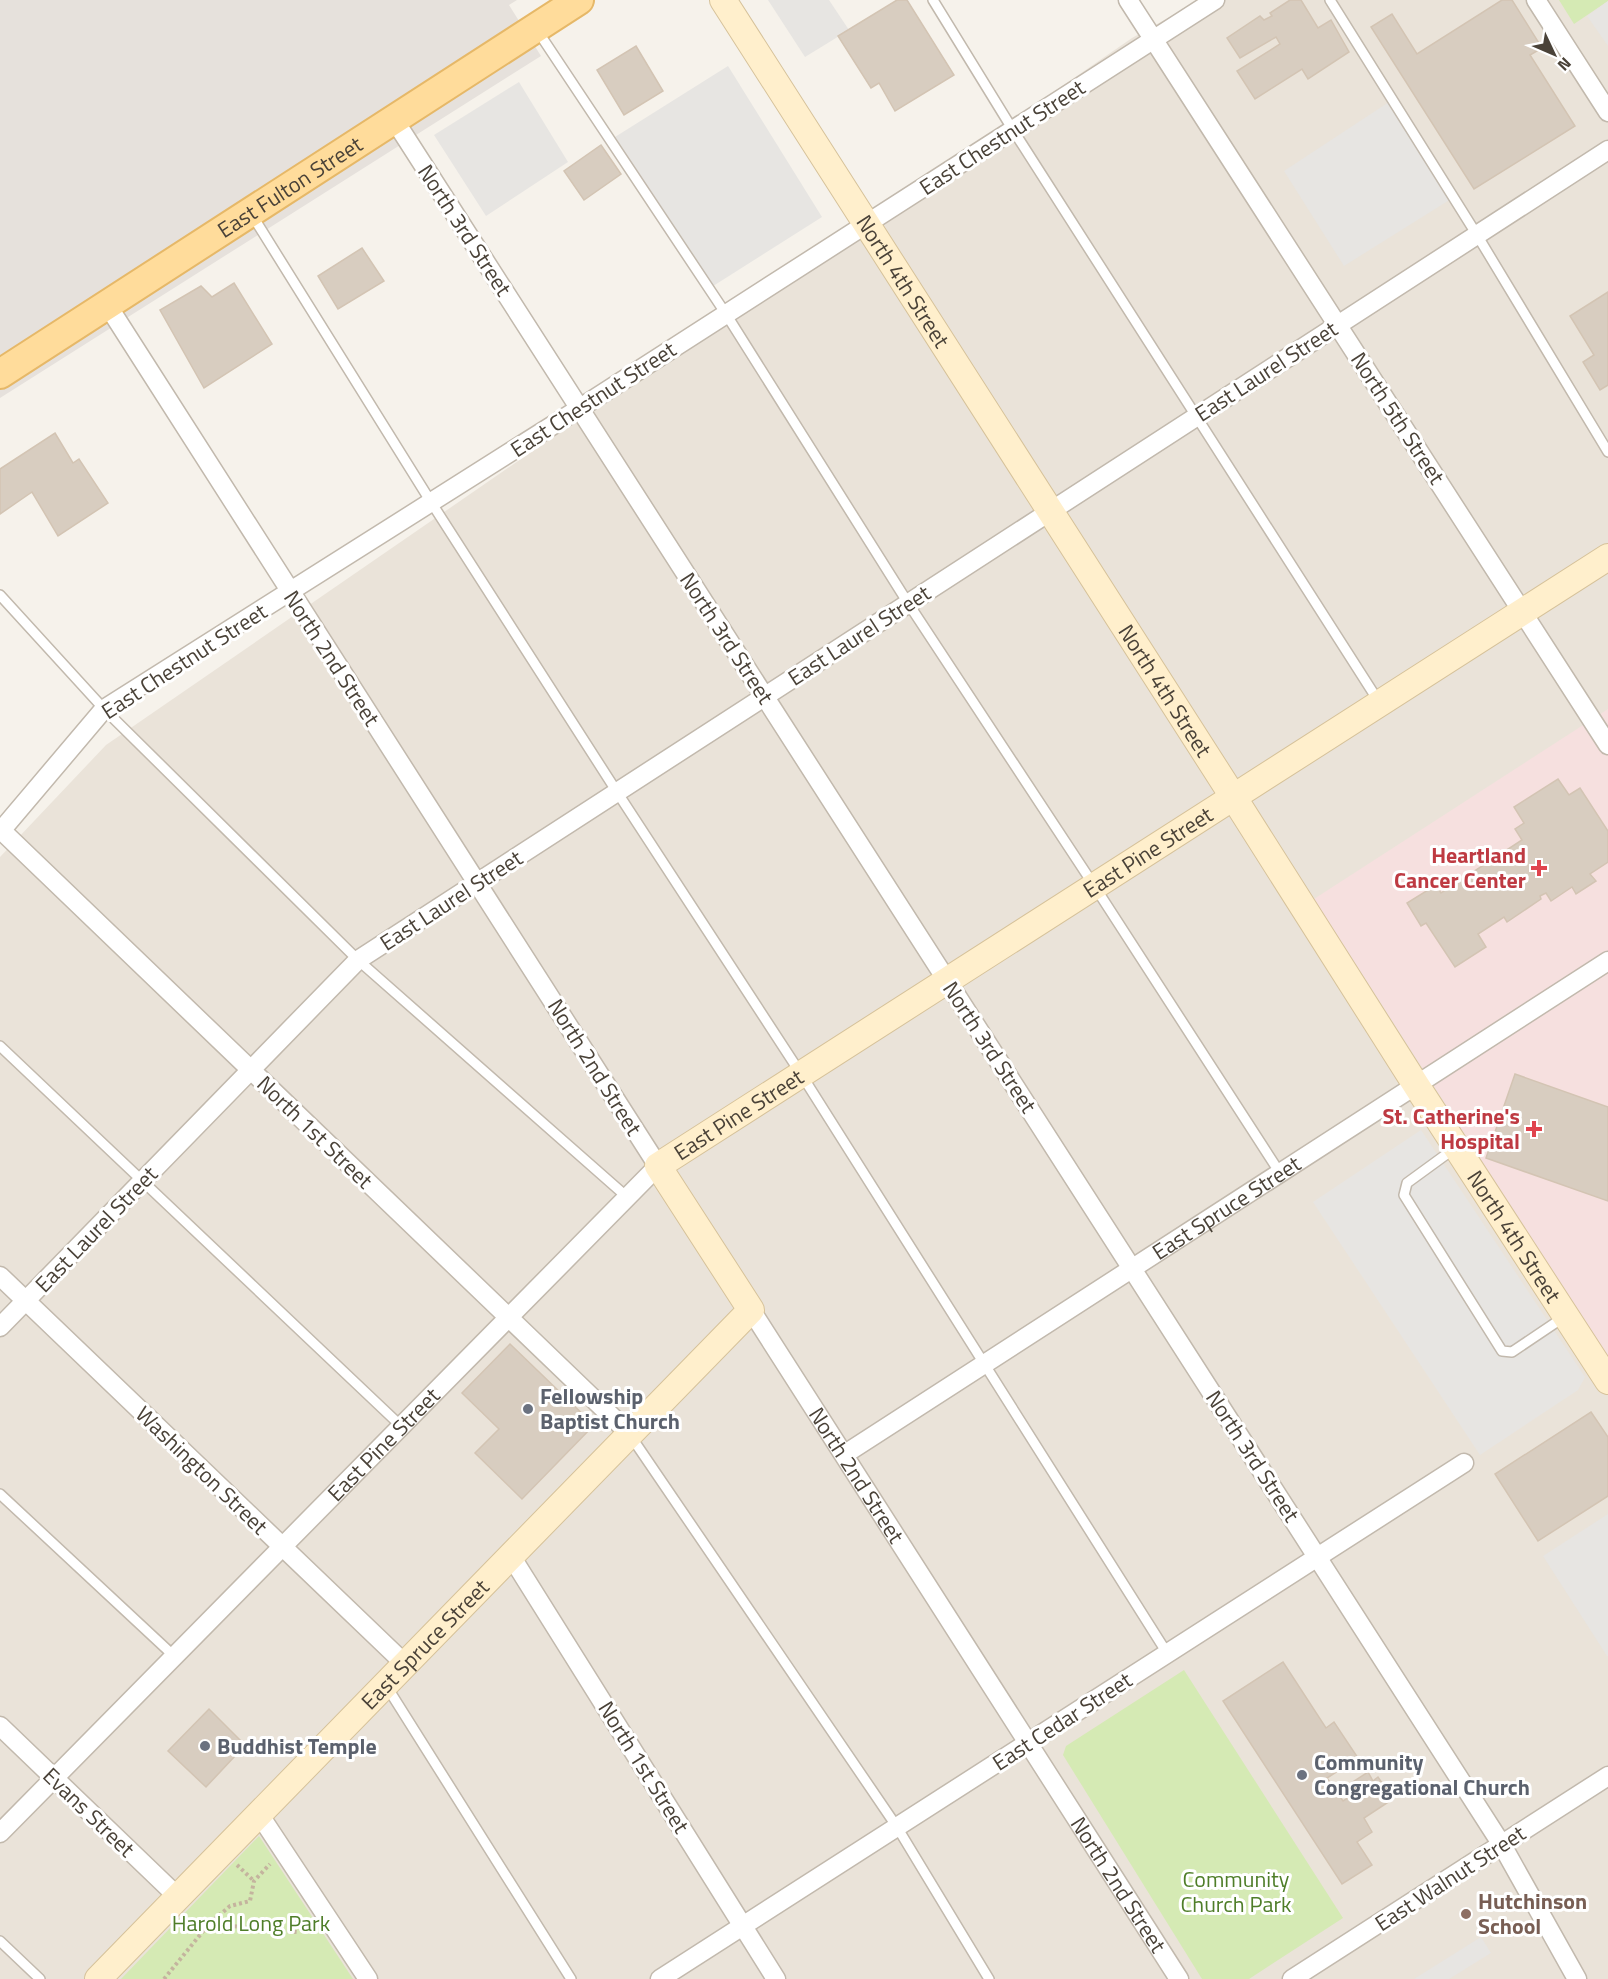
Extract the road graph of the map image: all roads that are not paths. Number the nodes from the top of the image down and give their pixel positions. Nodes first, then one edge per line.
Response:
1 (579, 0) edge
2 (723, 0) edge
3 (933, 0) edge
4 (1128, 0) edge
5 (1215, 0) edge
6 (1330, 0) edge
7 (1536, 0) edge
8 (536, 28) junction
9 (1154, 40) junction
10 (1608, 112) edge
11 (395, 121) junction
12 (1013, 130) junction
13 (1608, 150) edge
14 (251, 213) junction
15 (865, 224) junction
16 (1477, 235) junction
17 (108, 306) junction
18 (726, 314) junction
19 (1338, 325) junction
20 (0, 374) edge
21 (579, 408) junction
22 (1196, 417) junction
23 (1608, 452) edge
24 (431, 502) junction
25 (1049, 512) junction
26 (1608, 557) edge
27 (289, 592) junction
28 (0, 595) edge
29 (908, 603) junction
30 (1523, 612) junction
31 (764, 696) junction
32 (1380, 704) junction
33 (104, 709) junction
34 (1608, 745) edge
35 (617, 792) junction
36 (1234, 798) junction
37 (0, 830) edge
38 (478, 882) junction
39 (1095, 887) junction
40 (358, 960) junction
41 (1608, 961) edge
42 (948, 981) junction
43 (0, 1047) edge
44 (251, 1070) junction
45 (801, 1074) junction
46 (1416, 1085) junction
47 (1456, 1147) junction
48 (658, 1166) junction
49 (1280, 1173) junction
50 (142, 1182) junction
51 (627, 1197) junction
52 (1132, 1269) junction
53 (0, 1276) edge
54 (26, 1301) junction
55 (751, 1310) junction
56 (1566, 1316) junction
57 (508, 1318) junction
58 (0, 1327) edge
59 (984, 1364) junction
60 (1608, 1381) edge
61 (401, 1426) junction
62 (630, 1434) junction
63 (845, 1454) junction
64 (1464, 1463) dead end
65 (0, 1494) edge
66 (282, 1547) junction
67 (512, 1556) junction
68 (1317, 1557) junction
69 (1167, 1653) junction
70 (174, 1656) junction
71 (405, 1664) junction
72 (386, 1684) junction
73 (0, 1726) edge
74 (1029, 1742) junction
75 (1608, 1776) edge
76 (54, 1778) junction
77 (260, 1814) junction
78 (897, 1827) junction
79 (0, 1833) edge
80 (1502, 1845) junction
81 (178, 1897) junction
82 (743, 1926) junction
83 (0, 1941) edge
84 (40, 1979) edge
85 (98, 1979) edge
86 (368, 1979) edge
87 (571, 1979) edge
88 (660, 1979) edge
89 (776, 1979) edge
90 (989, 1979) edge
91 (1179, 1979) edge
92 (1292, 1979) edge
93 (1577, 1979) edge

1 - 8 main road, East Fulton Street
2 - 15 street, North 4th Street
3 - 12 lane
4 - 9 street, North 5th Street
5 - 9 street, East Chestnut Street
6 - 16 lane
7 - 10 street
8 - 11 main road, East Fulton Street
8 - 18 lane
9 - 12 street, East Chestnut Street
9 - 19 street, North 5th Street
11 - 14 main road, East Fulton Street
11 - 21 street, North 3rd Street
12 - 15 street, East Chestnut Street
12 - 22 lane
13 - 16 street, East Laurel Street
14 - 17 main road, East Fulton Street
14 - 24 lane
15 - 18 street, East Chestnut Street
15 - 25 street, North 4th Street
16 - 19 street, East Laurel Street
16 - 23 lane
17 - 20 main road, East Fulton Street
17 - 27 street, North 2nd Street
18 - 21 street, East Chestnut Street
18 - 29 lane
19 - 22 street, East Laurel Street
19 - 30 street, North 5th Street
21 - 24 street, East Chestnut Street
21 - 31 street, North 3rd Street
22 - 25 street, East Laurel Street
22 - 32 lane
24 - 27 street, East Chestnut Street
24 - 35 lane
25 - 29 street, East Laurel Street
25 - 36 street, North 4th Street
26 - 30 street, East Pine Street
27 - 33 street, East Chestnut Street
27 - 38 street, North 2nd Street
28 - 33 lane
29 - 31 street, East Laurel Street
29 - 39 lane
30 - 32 street, East Pine Street
30 - 34 street, North 5th Street
31 - 35 street, East Laurel Street
31 - 42 street, North 3rd Street
32 - 36 street, East Pine Street
33 - 37 street, East Chestnut Street
33 - 40 lane
35 - 38 street, East Laurel Street
35 - 45 lane
36 - 39 street, East Pine Street
36 - 46 street, North 4th Street
37 - 44 street, North 1st Street
38 - 40 street, East Laurel Street
38 - 48 street, North 2nd Street
39 - 42 street, East Pine Street
39 - 49 lane
40 - 44 street, East Laurel Street
40 - 51 lane
41 - 46 street, East Spruce Street
42 - 45 street, East Pine Street
42 - 52 street, North 3rd Street
43 - 50 lane
44 - 50 street, East Laurel Street
44 - 57 street, North 1st Street
45 - 48 street, East Pine Street
45 - 59 lane
46 - 47 street, North 4th Street
46 - 49 street, East Spruce Street
47 - 56 street, North 4th Street
47 - 56 lane
48 - 51 street, East Pine Street
48 - 55 street, North 2nd Street
49 - 52 street, East Spruce Street
50 - 54 street, East Laurel Street
50 - 61 lane
51 - 57 street, East Pine Street
52 - 59 street, East Spruce Street
52 - 68 street, North 3rd Street
53 - 54 street, Washington Street
54 - 58 street, East Laurel Street
54 - 66 street, Washington Street
55 - 62 street, East Spruce Street
55 - 63 street, North 2nd Street
56 - 60 street, North 4th Street
57 - 61 street, East Pine Street
57 - 62 street, North 1st Street
59 - 63 street, East Spruce Street
59 - 69 lane
61 - 66 street, East Pine Street
62 - 67 street, East Spruce Street
62 - 78 lane
63 - 74 street, North 2nd Street
64 - 68 street, East Cedar Street
65 - 70 lane
66 - 70 street, East Pine Street
66 - 71 street, Washington Street
67 - 71 street, East Spruce Street
67 - 82 street, North 1st Street
68 - 69 street, East Cedar Street
68 - 80 street, North 3rd Street
69 - 74 street, East Cedar Street
70 - 76 street, East Pine Street
71 - 72 street, East Spruce Street
72 - 77 street, East Spruce Street
72 - 87 lane
73 - 76 street, Evans Street
74 - 78 street, East Cedar Street
74 - 91 street, North 2nd Street
75 - 80 street, East Walnut Street
76 - 79 street, East Pine Street
76 - 81 street, Evans Street
77 - 81 street, East Spruce Street
77 - 86 street
78 - 82 street, East Cedar Street
78 - 90 lane
80 - 92 street, East Walnut Street
80 - 93 street, North 3rd Street
81 - 85 street, East Spruce Street
82 - 88 street, East Cedar Street
82 - 89 street, North 1st Street
83 - 84 lane

